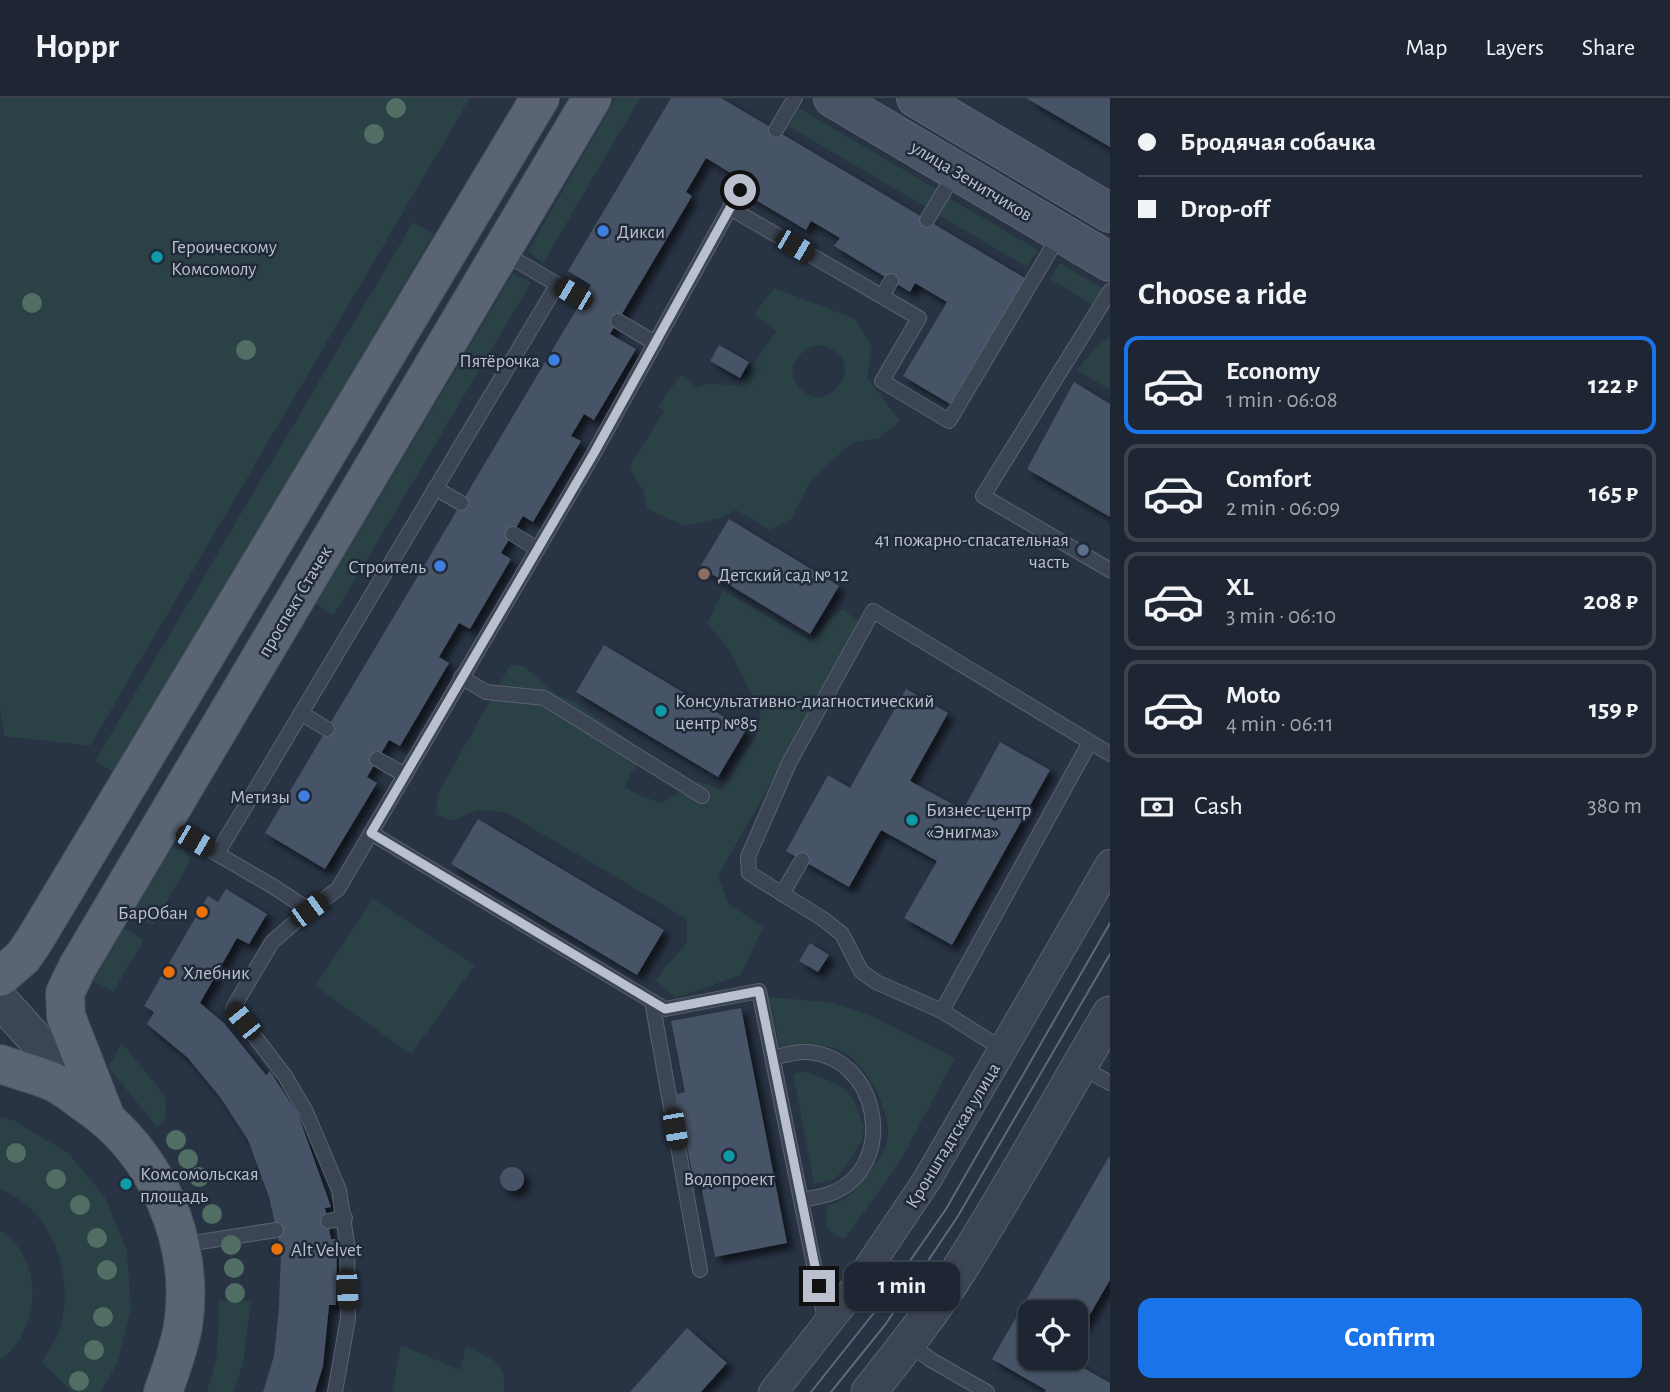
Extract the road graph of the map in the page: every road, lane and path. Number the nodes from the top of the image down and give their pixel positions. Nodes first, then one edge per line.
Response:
1 (540, 98) edge
2 (592, 98) edge
3 (795, 98) edge
4 (834, 98) edge
5 (916, 98) edge
6 (776, 130) dead end
7 (956, 170) junction
8 (740, 190) dead end
9 (730, 208) junction
10 (1110, 213) edge
11 (927, 220) dead end
12 (1061, 233) junction
13 (502, 252) junction
14 (1110, 262) edge
15 (891, 281) dead end
16 (557, 285) junction
17 (1110, 291) edge
18 (882, 296) junction
19 (582, 299) dead end
20 (618, 321) dead end
21 (655, 344) junction
22 (435, 488) junction
23 (461, 503) dead end
24 (513, 534) dead end
25 (536, 548) junction
26 (1110, 570) edge
27 (461, 677) junction
28 (301, 713) junction
29 (327, 729) dead end
30 (1090, 743) junction
31 (1110, 754) edge
32 (377, 759) dead end
33 (405, 775) junction
34 (702, 796) dead end
35 (163, 822) junction
36 (371, 833) junction
37 (217, 854) junction
38 (802, 860) dead end
39 (1110, 864) edge
40 (782, 894) junction
41 (309, 910) junction
42 (0, 977) edge
43 (0, 1000) edge
44 (652, 1001) junction
45 (942, 1011) junction
46 (1110, 1014) edge
47 (1002, 1049) junction
48 (774, 1057) junction
49 (0, 1064) edge
50 (1079, 1066) junction
51 (1110, 1083) edge
52 (105, 1116) junction
53 (802, 1200) junction
54 (345, 1218) junction
55 (328, 1221) dead end
56 (276, 1230) dead end
57 (180, 1246) junction
58 (700, 1270) dead end
59 (827, 1327) junction
60 (908, 1343) junction
61 (163, 1392) edge
62 (335, 1392) edge
63 (772, 1392) edge
64 (869, 1392) edge
65 (987, 1392) edge

1 - 42 main road
2 - 13 main road, проспект Стачек
3 - 6 lane
4 - 7 main road, улица Зенитчиков
5 - 10 main road
7 - 11 lane
7 - 12 main road, улица Зенитчиков
8 - 9 lane
9 - 18 lane
9 - 21 lane
12 - 14 main road, улица Зенитчиков
12 - 18 lane
13 - 16 lane
13 - 35 main road, проспект Стачек
15 - 18 lane
16 - 19 lane
16 - 22 lane
17 - 26 lane
20 - 21 lane
21 - 25 lane
22 - 23 lane
22 - 28 lane
24 - 25 lane
25 - 27 lane
27 - 33 lane
27 - 34 lane
28 - 29 lane
28 - 37 lane
30 - 31 lane
30 - 40 lane
30 - 45 lane
32 - 33 lane
33 - 36 lane
35 - 37 lane
35 - 52 main road, проспект Стачек
36 - 41 lane
36 - 44 lane
37 - 41 lane
38 - 40 lane
39 - 47 street, Кронштадтская улица
40 - 45 lane
41 - 54 lane
43 - 52 street
44 - 48 lane
44 - 58 lane
45 - 47 lane
46 - 50 street
47 - 59 street, Кронштадтская улица
48 - 53 lane
48 - 53 lane
49 - 52 main road
50 - 51 lane
50 - 60 street
52 - 57 main road
53 - 59 lane
54 - 55 lane
54 - 62 lane
56 - 57 lane
57 - 61 main road
59 - 63 street, Кронштадтская улица
60 - 64 street
60 - 65 lane

